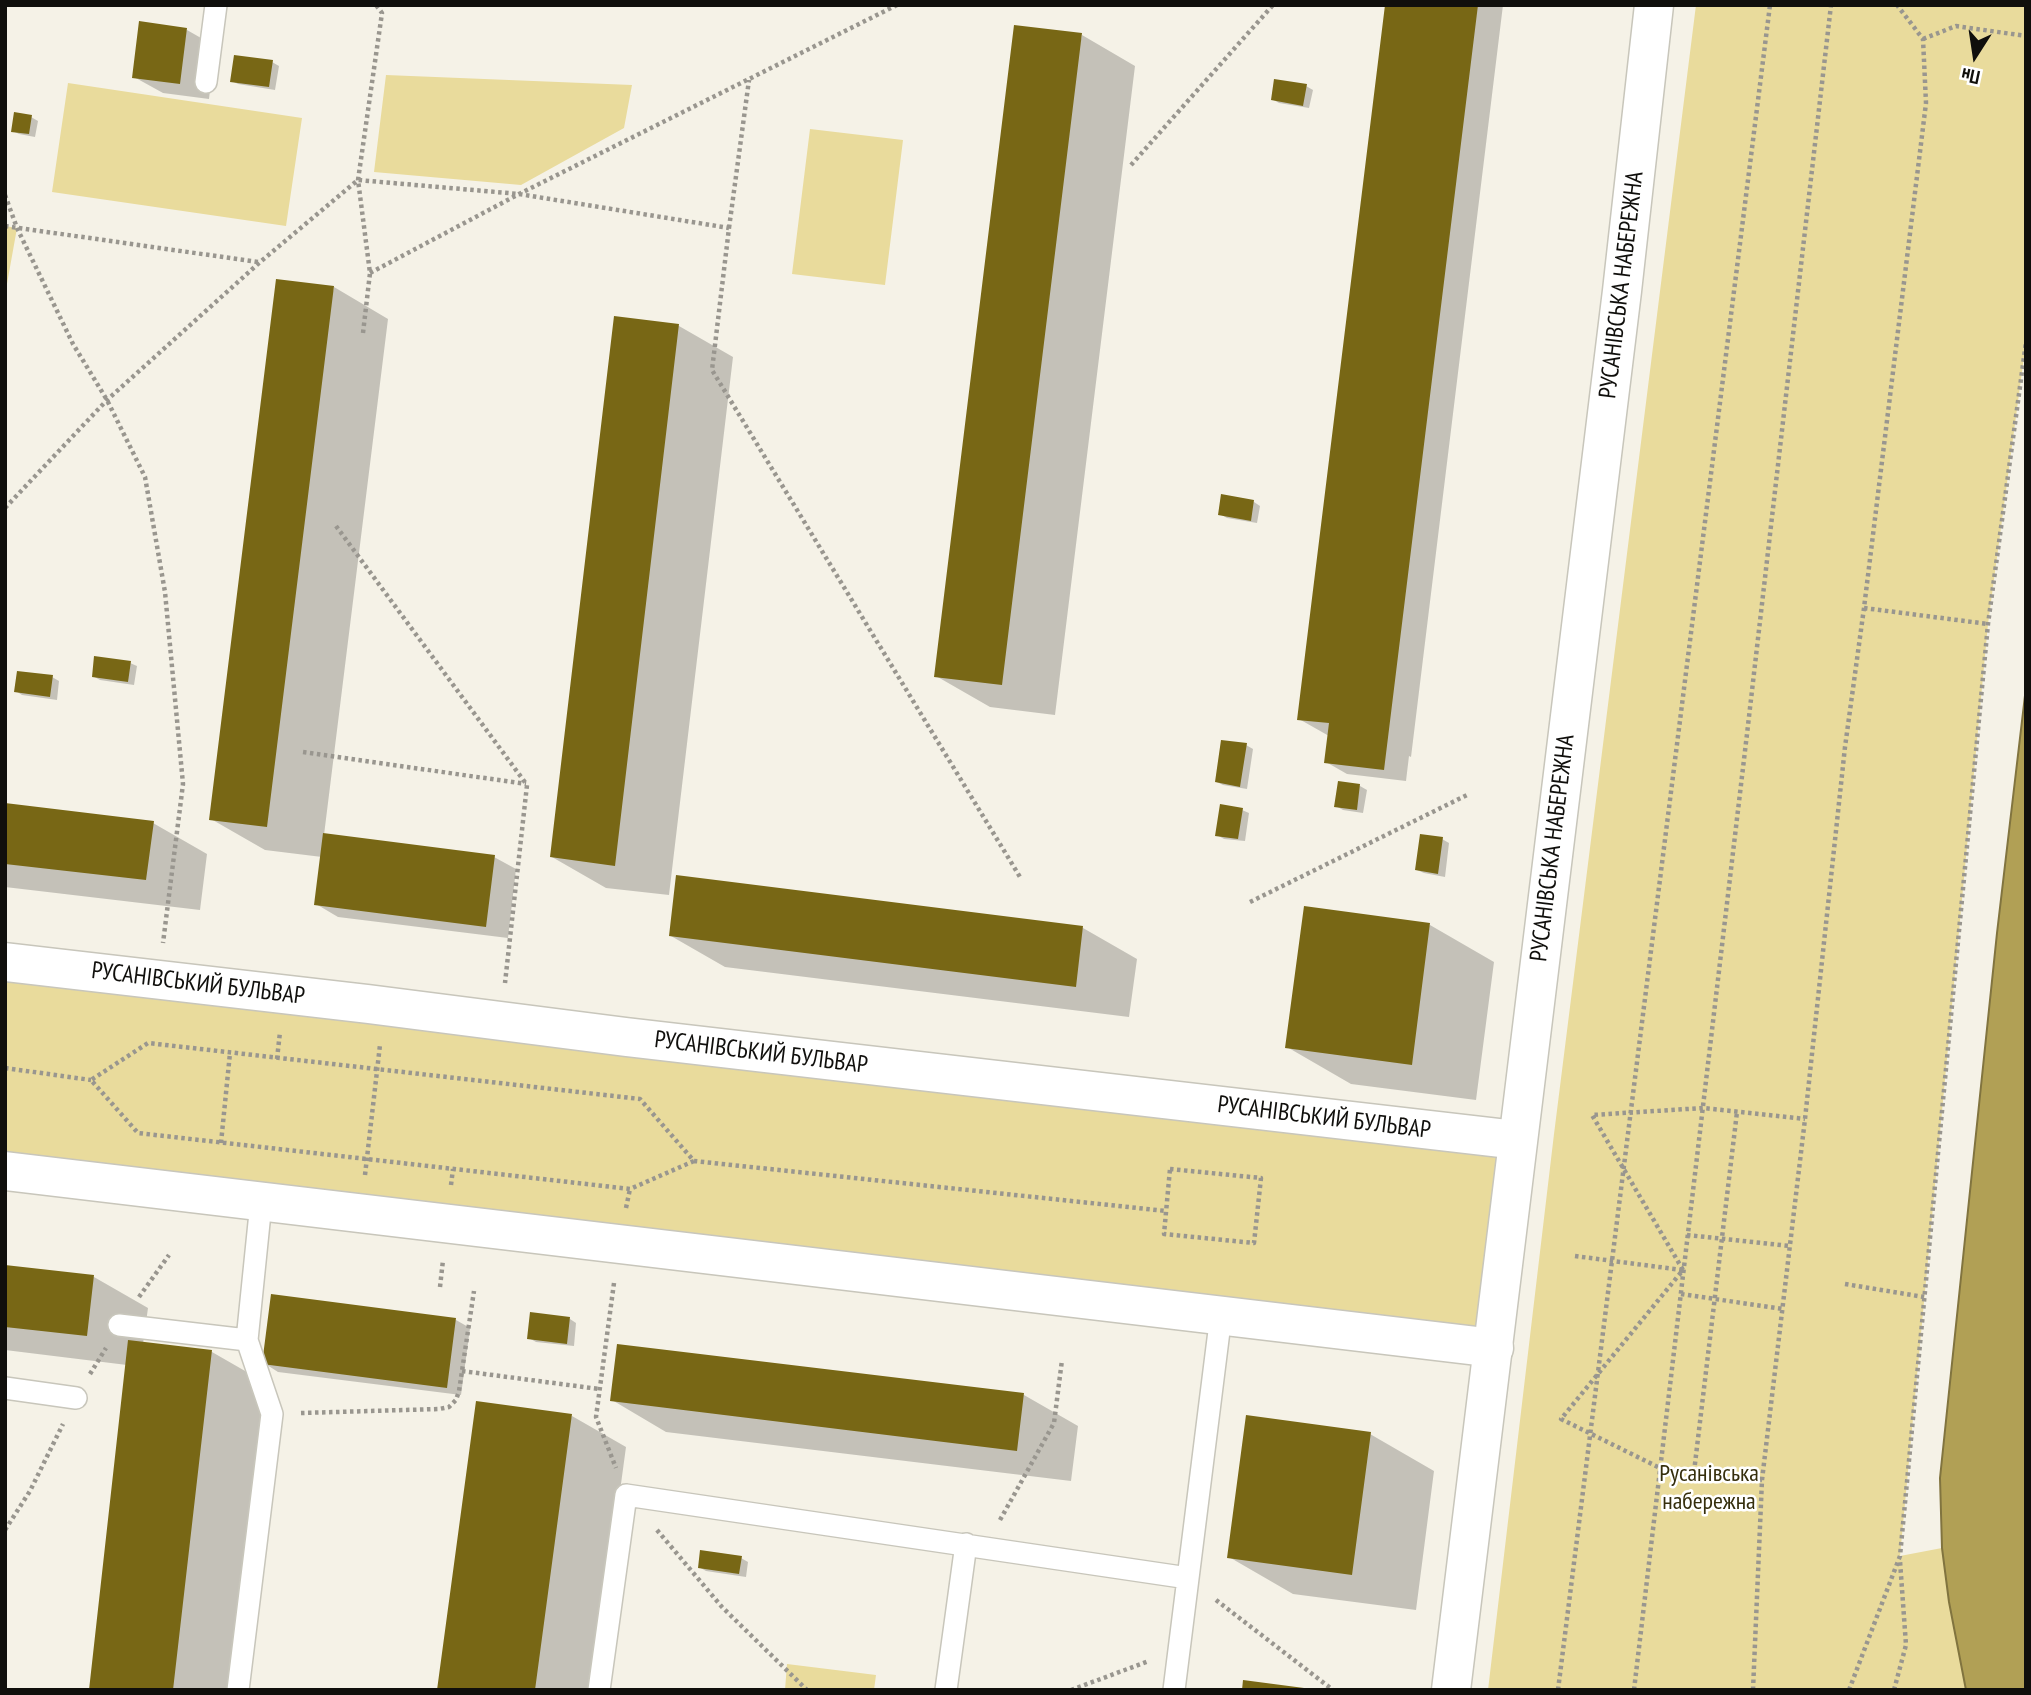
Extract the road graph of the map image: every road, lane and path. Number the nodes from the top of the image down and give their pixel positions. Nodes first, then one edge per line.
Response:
1 (216, 5) edge
2 (376, 5) edge
3 (897, 5) edge
4 (1273, 5) edge
5 (1654, 5) edge
6 (1770, 5) edge
7 (1831, 5) edge
8 (1897, 5) edge
9 (2026, 36) edge
10 (1923, 38) junction
11 (749, 79) junction
12 (206, 82) dead end
13 (1131, 165) dead end
14 (358, 180) junction
15 (519, 194) junction
16 (5, 195) edge
17 (5, 226) edge
18 (17, 228) junction
19 (729, 228) junction
20 (259, 263) junction
21 (370, 273) junction
22 (363, 333) dead end
23 (2026, 342) edge
24 (107, 400) junction
25 (5, 508) edge
26 (336, 526) dead end
27 (1864, 608) junction
28 (1988, 624) junction
29 (303, 752) dead end
30 (527, 785) junction
31 (1468, 795) dead end
32 (1020, 877) dead end
33 (1250, 902) dead end
34 (163, 944) dead end
35 (5, 962) edge
36 (505, 985) dead end
37 (385, 1006) junction
38 (230, 1053) junction
39 (5, 1068) edge
40 (377, 1069) junction
41 (91, 1080) junction
42 (1703, 1108) junction
43 (1631, 1112) junction
44 (1737, 1112) junction
45 (1805, 1119) junction
46 (1517, 1140) junction
47 (221, 1143) junction
48 (367, 1159) junction
49 (694, 1161) junction
50 (1623, 1168) junction
51 (5, 1171) edge
52 (630, 1189) junction
53 (261, 1203) junction
54 (1166, 1211) junction
55 (361, 1214) junction
56 (1687, 1235) junction
57 (1722, 1239) junction
58 (620, 1245) junction
59 (1790, 1246) junction
60 (1575, 1256) dead end
61 (1612, 1261) junction
62 (1683, 1270) junction
63 (1845, 1284) dead end
64 (474, 1291) dead end
65 (1681, 1294) junction
66 (1924, 1297) junction
67 (1715, 1298) junction
68 (1783, 1309) junction
69 (1221, 1315) junction
70 (119, 1325) dead end
71 (247, 1340) junction
72 (1494, 1348) junction
73 (1062, 1360) dead end
74 (462, 1371) junction
75 (1597, 1375) junction
76 (5, 1388) edge
77 (599, 1389) junction
78 (75, 1398) dead end
79 (272, 1414) junction
80 (1590, 1433) junction
81 (1660, 1468) junction
82 (1694, 1472) junction
83 (1762, 1480) junction
84 (626, 1495) junction
85 (976, 1545) junction
86 (1900, 1556) junction
87 (1188, 1578) junction
88 (1179, 1649) junction
89 (238, 1690) edge
90 (599, 1690) edge
91 (807, 1690) edge
92 (946, 1690) edge
93 (1071, 1690) edge
94 (1174, 1690) edge
95 (1333, 1690) edge
96 (1451, 1690) edge
97 (1559, 1690) edge
98 (1634, 1690) edge
99 (1753, 1690) edge
100 (1849, 1690) edge
101 (1894, 1690) edge

1 - 12 lane
2 - 14 path
3 - 11 path
4 - 13 path
5 - 46 street, РУСАНІВСЬКА НАБЕРЕЖНА
6 - 43 path
7 - 42 path
8 - 10 path
9 - 10 path
10 - 27 path
11 - 15 path
11 - 19 path
14 - 15 path
14 - 20 path
14 - 21 path
15 - 19 path
15 - 21 path
16 - 18 path
17 - 18 path
18 - 20 path
18 - 24 path
19 - 32 path
20 - 24 path
21 - 22 path
23 - 28 path
24 - 25 path
24 - 34 path
26 - 30 path
27 - 28 path
27 - 45 path
28 - 66 path
29 - 30 path
30 - 36 path
31 - 33 path
35 - 37 street, РУСАНІВСЬКИЙ БУЛЬВАР
37 - 40 path
37 - 46 street, РУСАНІВСЬКИЙ БУЛЬВАР
38 - 40 path
38 - 41 path
38 - 47 path
39 - 41 path
40 - 48 path
40 - 49 path
41 - 47 path
42 - 43 path
42 - 44 path
42 - 56 path
43 - 50 path
43 - 50 path
44 - 45 path
44 - 57 path
45 - 59 path
46 - 72 street, РУСАНІВСЬКА НАБЕРЕЖНА
47 - 48 path
48 - 52 path
48 - 55 path
49 - 52 path
49 - 54 path
50 - 61 path
50 - 62 path
51 - 53 street
52 - 58 path
53 - 55 street
53 - 71 lane
54 - 54 path
55 - 58 street
56 - 57 path
56 - 62 path
57 - 59 path
57 - 67 path
58 - 69 street
58 - 77 path
59 - 68 path
60 - 61 path
61 - 62 path
61 - 75 path
62 - 65 path
62 - 75 path
63 - 66 path
64 - 74 path
65 - 67 path
65 - 81 path
66 - 86 path
67 - 68 path
67 - 82 path
68 - 83 path
69 - 72 street
69 - 87 lane
70 - 71 lane
71 - 79 lane
72 - 96 street, РУСАНІВСЬКА НАБЕРЕЖНА
73 - 85 path
74 - 77 path
74 - 79 path
75 - 80 path
75 - 80 path
76 - 78 lane
77 - 84 path
79 - 89 lane
80 - 81 path
80 - 97 path
81 - 82 path
81 - 98 path
82 - 83 path
83 - 99 path
84 - 85 lane
84 - 90 lane
84 - 91 path
85 - 87 lane
85 - 92 lane
86 - 100 path
86 - 101 path
87 - 88 lane
87 - 95 path
88 - 93 path
88 - 94 lane

